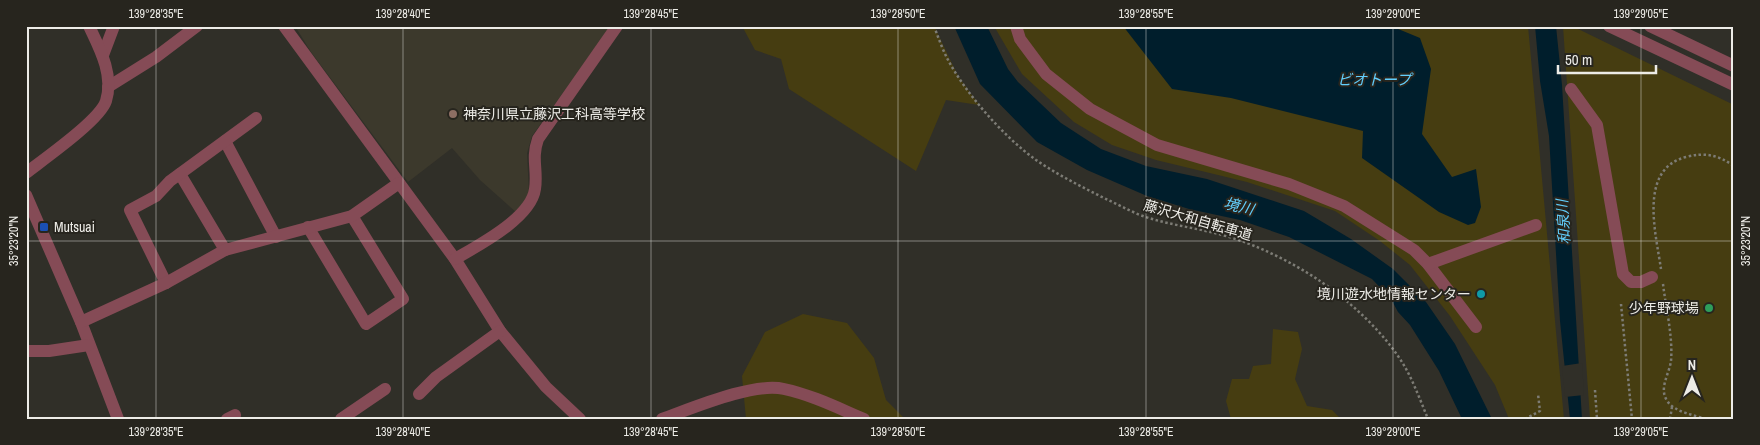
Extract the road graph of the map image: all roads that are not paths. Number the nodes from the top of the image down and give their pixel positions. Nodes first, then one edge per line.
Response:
1 (89, 26) edge
2 (114, 26) edge
3 (197, 26) edge
4 (284, 26) edge
5 (617, 26) edge
6 (1016, 26) edge
7 (1609, 26) edge
8 (1650, 26) edge
9 (103, 56) junction
10 (1734, 66) edge
11 (1734, 85) edge
12 (108, 87) junction
13 (1571, 89) dead end
14 (256, 118) dead end
15 (225, 141) junction
16 (26, 174) edge
17 (180, 174) junction
18 (399, 183) junction
19 (26, 195) edge
20 (352, 216) junction
21 (1536, 225) dead end
22 (308, 227) junction
23 (276, 236) junction
24 (224, 250) junction
25 (455, 259) junction
26 (1428, 264) junction
27 (1658, 277) road end
28 (166, 283) junction
29 (80, 322) junction
30 (1476, 327) dead end
31 (500, 331) junction
32 (89, 345) junction
33 (26, 351) edge
34 (385, 389) dead end
35 (419, 394) dead end
36 (118, 419) edge
37 (341, 419) edge
38 (580, 419) edge
39 (662, 419) edge
40 (864, 419) edge

1 - 9 street
2 - 9 street
3 - 12 street
4 - 18 street
5 - 25 street
6 - 26 street
7 - 11 street
8 - 10 street
9 - 12 street
12 - 16 street
13 - 27 street
14 - 15 street
15 - 17 street
15 - 23 street
17 - 24 street
17 - 28 street
18 - 20 street
18 - 25 street
19 - 29 street
20 - 22 street
20 - 22 street
21 - 26 street
22 - 23 street
23 - 24 street
24 - 28 street
25 - 31 street
26 - 30 street
28 - 29 street
29 - 32 street
31 - 35 street
31 - 38 street
32 - 33 street
32 - 36 street
34 - 37 street
39 - 40 street

